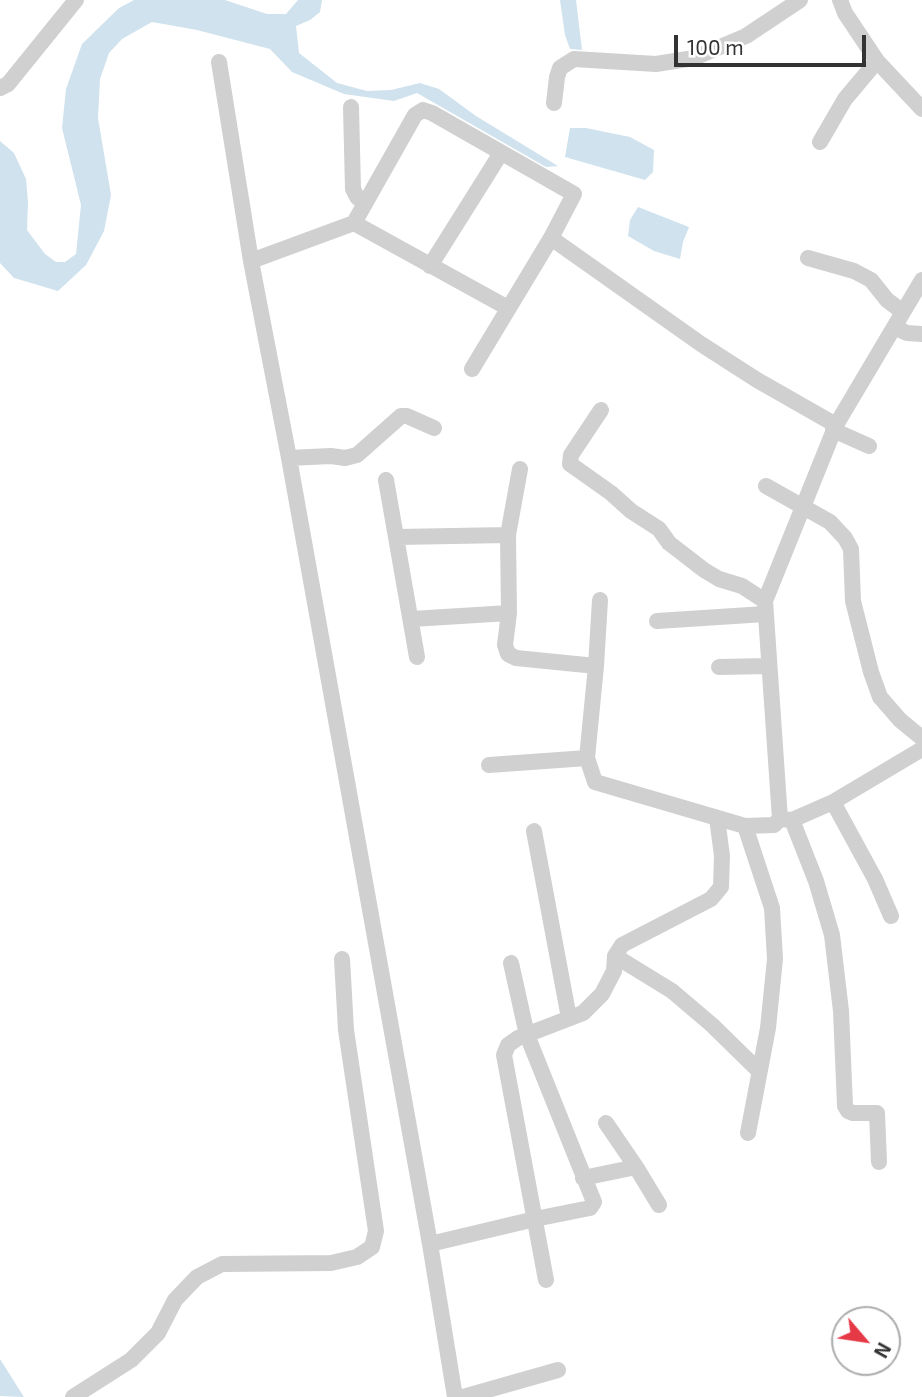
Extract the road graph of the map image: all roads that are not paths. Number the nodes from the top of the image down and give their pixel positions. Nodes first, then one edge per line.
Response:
1 (76, 0) edge
2 (800, 0) edge
3 (840, 0) edge
4 (877, 61) junction
5 (219, 62) dead end
6 (0, 88) edge
7 (554, 103) dead end
8 (351, 107) dead end
9 (922, 109) edge
10 (820, 142) dead end
11 (501, 153) junction
12 (365, 204) junction
13 (354, 223) junction
14 (551, 238) junction
15 (808, 258) dead end
16 (251, 261) junction
17 (430, 266) junction
18 (919, 291) edge
19 (509, 308) junction
20 (899, 319) junction
21 (922, 334) edge
22 (472, 369) dead end
23 (601, 410) dead end
24 (835, 427) junction
25 (434, 428) dead end
26 (869, 446) dead end
27 (289, 458) junction
28 (520, 469) dead end
29 (386, 480) dead end
30 (766, 486) dead end
31 (803, 508) junction
32 (508, 535) junction
33 (397, 537) junction
34 (600, 600) dead end
35 (765, 608) junction
36 (509, 613) junction
37 (412, 619) junction
38 (657, 621) dead end
39 (417, 657) dead end
40 (596, 666) junction
41 (769, 666) junction
42 (719, 667) dead end
43 (922, 737) edge
44 (922, 749) edge
45 (587, 758) junction
46 (489, 765) dead end
47 (833, 802) junction
48 (717, 818) junction
49 (786, 820) junction
50 (745, 827) junction
51 (534, 831) dead end
52 (891, 916) dead end
53 (615, 956) junction
54 (342, 959) dead end
55 (511, 963) dead end
56 (569, 1018) junction
57 (527, 1035) junction
58 (759, 1071) junction
59 (606, 1123) dead end
60 (748, 1133) dead end
61 (878, 1162) dead end
62 (636, 1167) junction
63 (583, 1178) junction
64 (659, 1205) dead end
65 (535, 1219) junction
66 (430, 1244) junction
67 (546, 1280) dead end
68 (558, 1370) dead end
69 (73, 1397) edge
70 (455, 1397) edge
71 (463, 1397) edge

1 - 6 street
2 - 7 street
3 - 4 street
4 - 9 street
4 - 10 street
5 - 16 street
8 - 12 street
11 - 12 street
11 - 14 street
11 - 17 street
12 - 13 street
13 - 16 street
13 - 17 street
14 - 19 street
14 - 24 street
15 - 20 street
16 - 27 street
17 - 19 street
18 - 20 street
19 - 22 street
20 - 21 street
20 - 24 street
23 - 35 street
24 - 26 street
24 - 31 street
25 - 27 street
27 - 66 street
28 - 32 street
29 - 33 street
30 - 31 street
31 - 35 street
31 - 43 street
32 - 33 street
32 - 36 street
33 - 37 street
34 - 40 street
35 - 38 street
35 - 41 street
36 - 37 street
36 - 40 street
37 - 39 street
40 - 45 street
41 - 42 street
41 - 49 street
44 - 47 street
45 - 46 street
45 - 48 street
47 - 49 street
47 - 52 street
48 - 50 street
48 - 53 street
49 - 50 street
49 - 61 street
50 - 58 street
51 - 56 street
53 - 56 street
53 - 58 street
54 - 69 street
55 - 57 street
56 - 57 street
57 - 63 street
57 - 65 street
58 - 60 street
59 - 62 street
62 - 63 street
62 - 64 street
63 - 65 street
65 - 66 street
65 - 67 street
66 - 70 street
68 - 71 street

